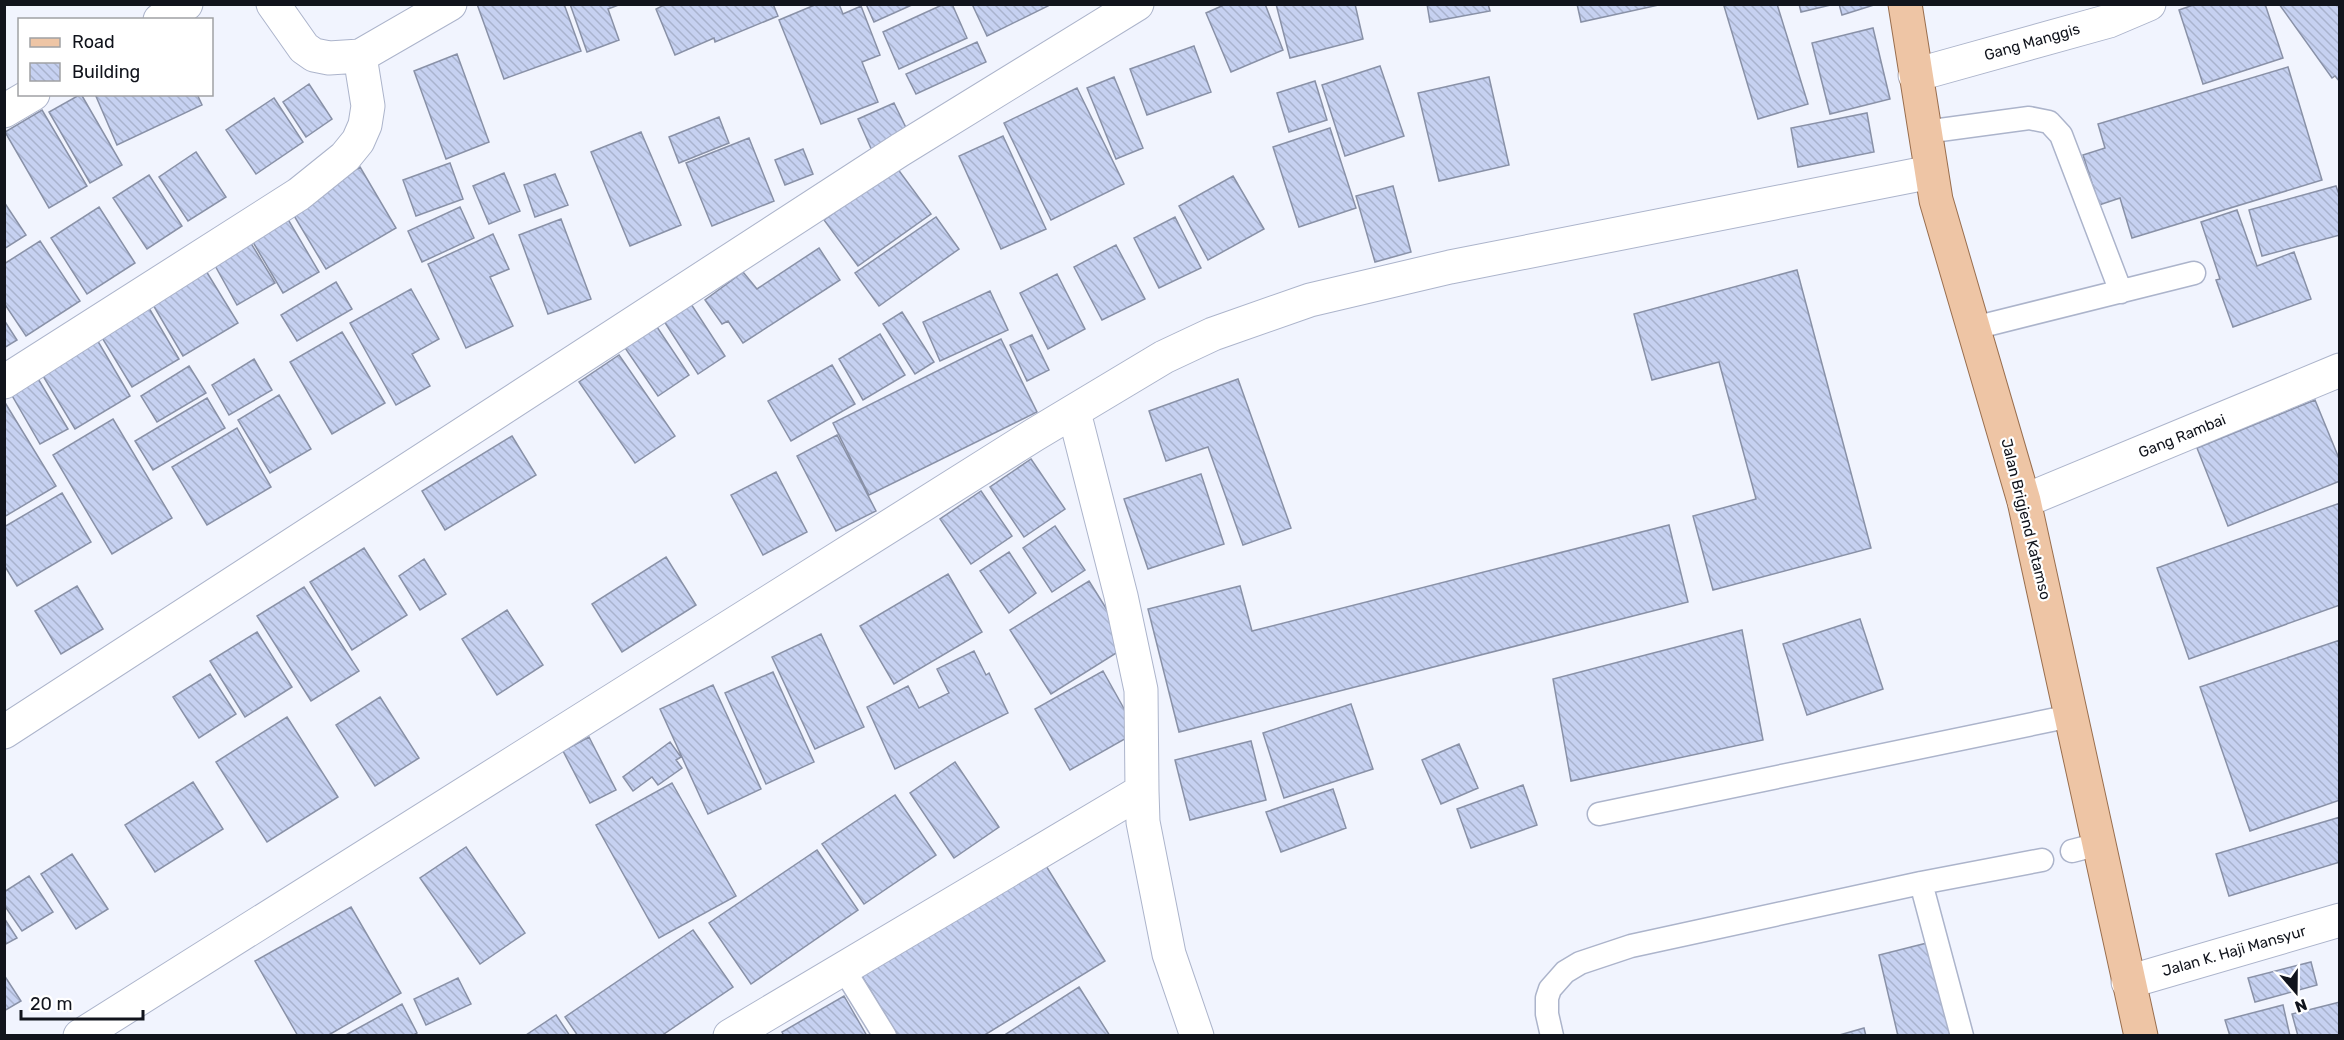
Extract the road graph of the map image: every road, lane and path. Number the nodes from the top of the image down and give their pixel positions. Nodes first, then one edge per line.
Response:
1 (186, 4) edge
2 (273, 4) edge
3 (450, 4) edge
4 (1137, 4) edge
5 (1905, 4) edge
6 (2149, 4) edge
7 (163, 18) edge
8 (360, 56) junction
9 (1915, 75) junction
10 (30, 96) edge
11 (4, 111) edge
12 (1925, 132) junction
13 (1931, 172) junction
14 (2194, 273) dead end
15 (2121, 291) junction
16 (1974, 328) junction
17 (2340, 370) edge
18 (4, 382) edge
19 (1074, 412) junction
20 (2024, 501) junction
21 (2071, 716) junction
22 (4, 732) edge
23 (1142, 791) junction
24 (1599, 814) dead end
25 (2042, 860) dead end
26 (1921, 883) junction
27 (2340, 920) edge
28 (843, 968) junction
29 (2128, 982) junction
30 (80, 1035) edge
31 (730, 1035) edge
32 (885, 1035) edge
33 (1197, 1035) edge
34 (1552, 1035) edge
35 (1962, 1035) edge
36 (2141, 1035) edge

1 - 7 street
2 - 8 street
3 - 8 street
4 - 22 street
5 - 9 main road, Jalan Brigjend Katamso
6 - 9 street, Gang Manggis
8 - 18 street
9 - 12 main road, Jalan Brigjend Katamso
10 - 11 street
12 - 13 main road, Jalan Brigjend Katamso
12 - 15 lane
13 - 16 main road, Jalan Brigjend Katamso
13 - 19 street
14 - 15 lane
15 - 16 lane
16 - 20 main road, Jalan Brigjend Katamso
17 - 20 street, Gang Rambai
19 - 23 street
19 - 30 street
20 - 21 main road, Jalan Brigjend Katamso
21 - 24 lane
21 - 29 main road, Jalan Brigjend Katamso
23 - 28 street
23 - 33 street
25 - 26 lane
26 - 34 lane
26 - 35 lane
27 - 29 street, Jalan K. Haji Mansyur
28 - 31 street
28 - 32 lane
29 - 36 main road, Jalan Brigjend Katamso

